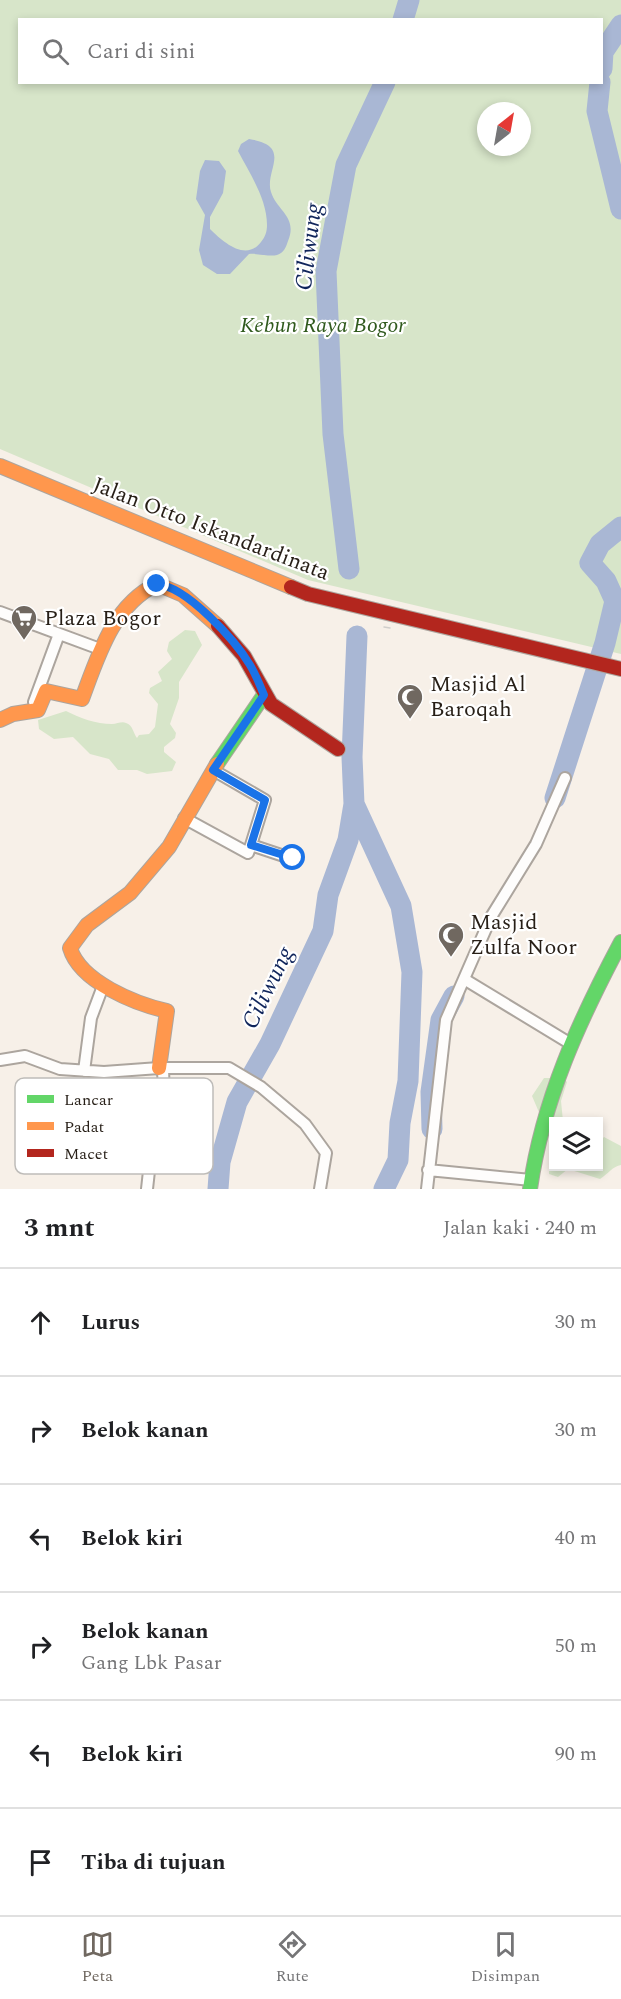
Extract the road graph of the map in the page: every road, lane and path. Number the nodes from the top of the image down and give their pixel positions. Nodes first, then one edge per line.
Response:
1 (0, 466) edge
2 (0, 612) edge
3 (59, 634) junction
4 (100, 649) junction
5 (621, 669) edge
6 (264, 695) junction
7 (31, 711) junction
8 (0, 720) edge
9 (338, 749) dead end
10 (213, 770) junction
11 (565, 778) dead end
12 (184, 818) junction
13 (251, 845) junction
14 (293, 858) dead end
15 (621, 942) edge
16 (464, 979) junction
17 (103, 986) junction
18 (572, 1044) junction
19 (0, 1060) edge
20 (161, 1068) junction
21 (84, 1071) junction
22 (162, 1078) edge
23 (428, 1170) junction
24 (149, 1174) edge
25 (531, 1185) edge
26 (147, 1189) edge
27 (320, 1189) edge
28 (427, 1189) edge

1 - 5 street, Jalan Otto Iskandardinata
2 - 3 street
3 - 4 street
3 - 7 street
4 - 6 street
4 - 7 street
6 - 9 street
6 - 10 street
7 - 8 street
10 - 12 street
10 - 13 street
11 - 16 street
12 - 13 street
12 - 17 street
13 - 14 street
15 - 18 street
16 - 18 street
16 - 23 street
17 - 20 street
17 - 21 street
18 - 25 street
19 - 21 street
20 - 21 street
20 - 22 street
20 - 27 street
23 - 25 street
23 - 28 street
24 - 26 street

